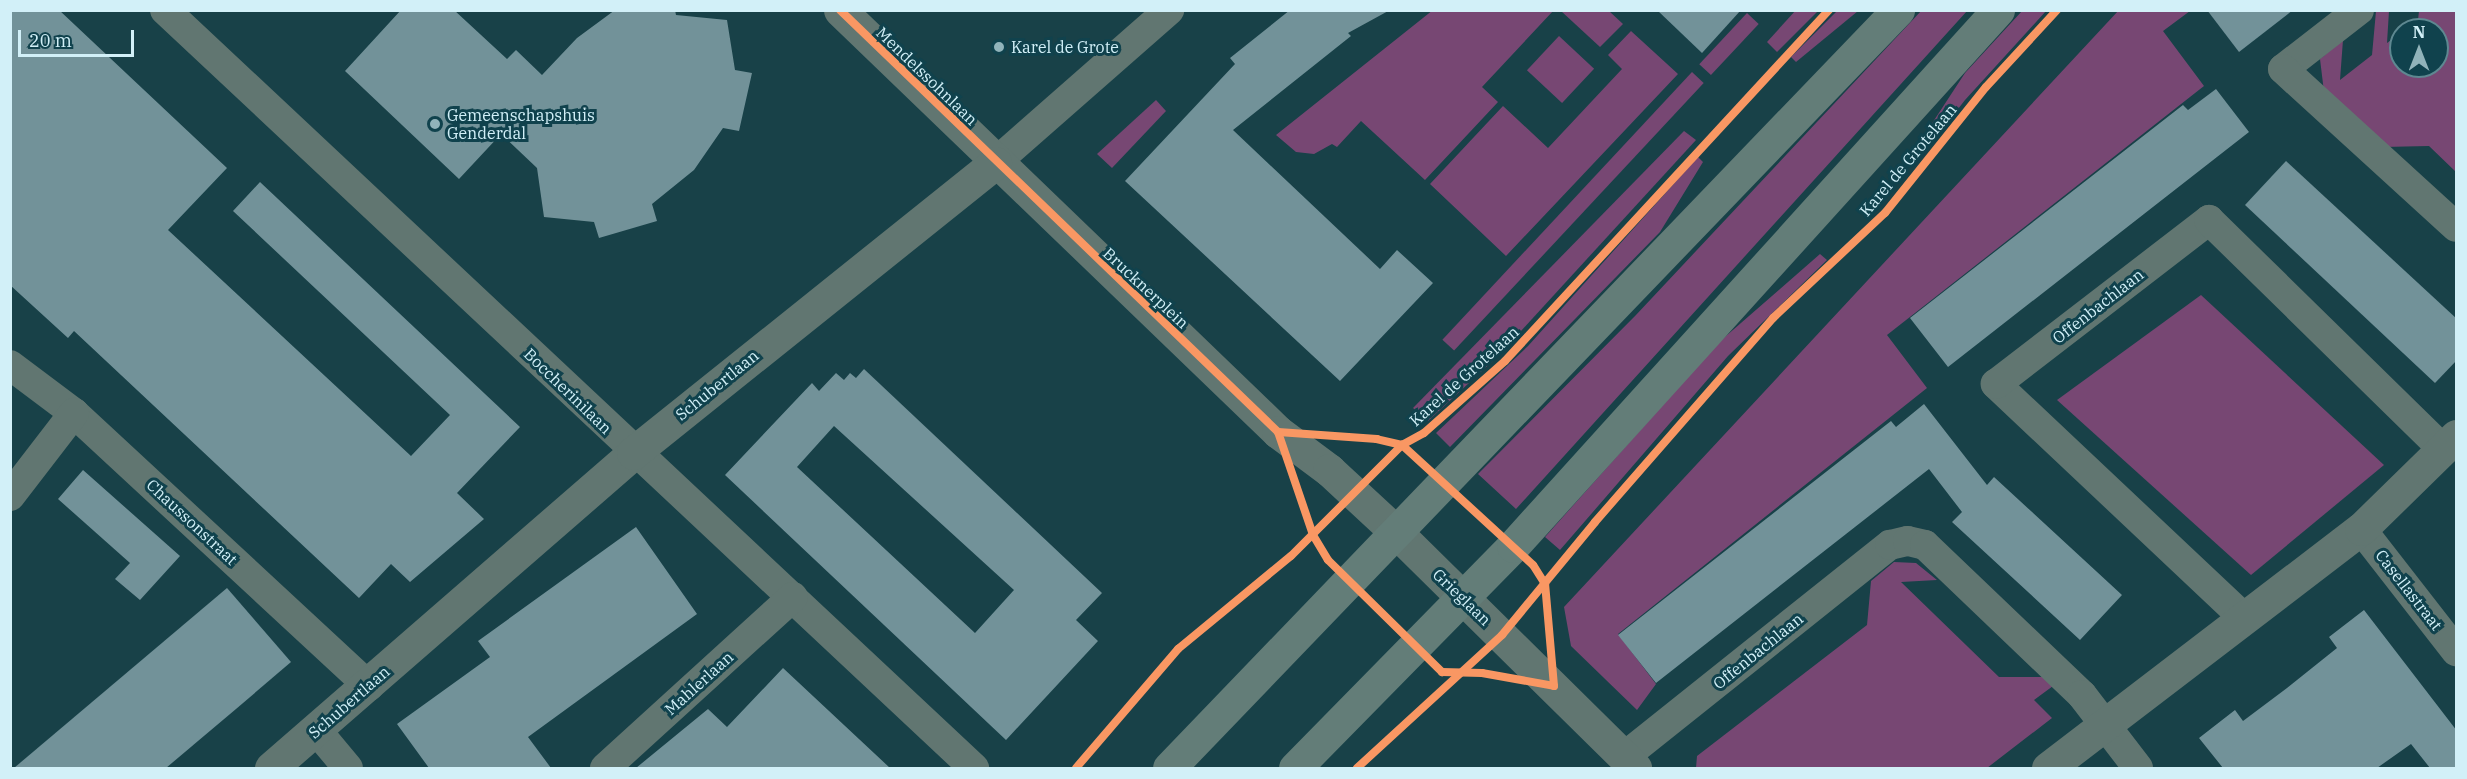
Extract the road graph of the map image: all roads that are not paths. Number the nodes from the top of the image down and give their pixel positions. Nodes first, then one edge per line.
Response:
1 (165, 10) edge
2 (840, 10) edge
3 (1169, 10) edge
4 (1898, 10) edge
5 (1998, 10) edge
6 (2359, 10) edge
7 (995, 163) junction
8 (2457, 227) edge
9 (10, 365) edge
10 (74, 413) junction
11 (2450, 443) edge
12 (633, 453) junction
13 (10, 496) edge
14 (2361, 529) junction
15 (1396, 532) junction
16 (794, 597) junction
17 (1464, 598) junction
18 (2243, 617) junction
19 (2457, 651) edge
20 (369, 686) junction
21 (2106, 725) junction
22 (316, 730) junction
23 (1629, 763) edge
24 (271, 768) edge
25 (348, 768) edge
26 (605, 768) edge
27 (974, 768) edge
28 (1169, 768) edge
29 (1295, 768) edge
30 (2048, 768) edge
31 (2138, 768) edge

1 - 12 street, Boccherinilaan
2 - 7 street, Mendelssohnlaan
3 - 7 street, Schubertlaan
4 - 15 main road
5 - 17 main road, Karel de Grotelaan
6 - 8 street
7 - 12 street, Schubertlaan
7 - 15 street, Brucknerplein
9 - 10 street, Chaussonstraat
10 - 13 street
10 - 20 street, Chaussonstraat
11 - 14 street, Offenbachlaan
11 - 18 street, Offenbachlaan
12 - 16 street, Boccherinilaan
12 - 20 street, Schubertlaan
14 - 18 street, Offenbachlaan
14 - 19 street, Casellastraat
15 - 17 street, Grieglaan
15 - 28 main road
16 - 26 street, Mahlerlaan
16 - 27 street, Boccherinilaan
17 - 23 street, Grieglaan
17 - 29 main road, Karel de Grotelaan
18 - 21 street, Offenbachlaan
20 - 22 street, Schubertlaan
21 - 23 street, Offenbachlaan
21 - 30 street, Offenbachlaan
21 - 31 street, Offenbachlaan
22 - 24 street, Schubertlaan
22 - 25 street

